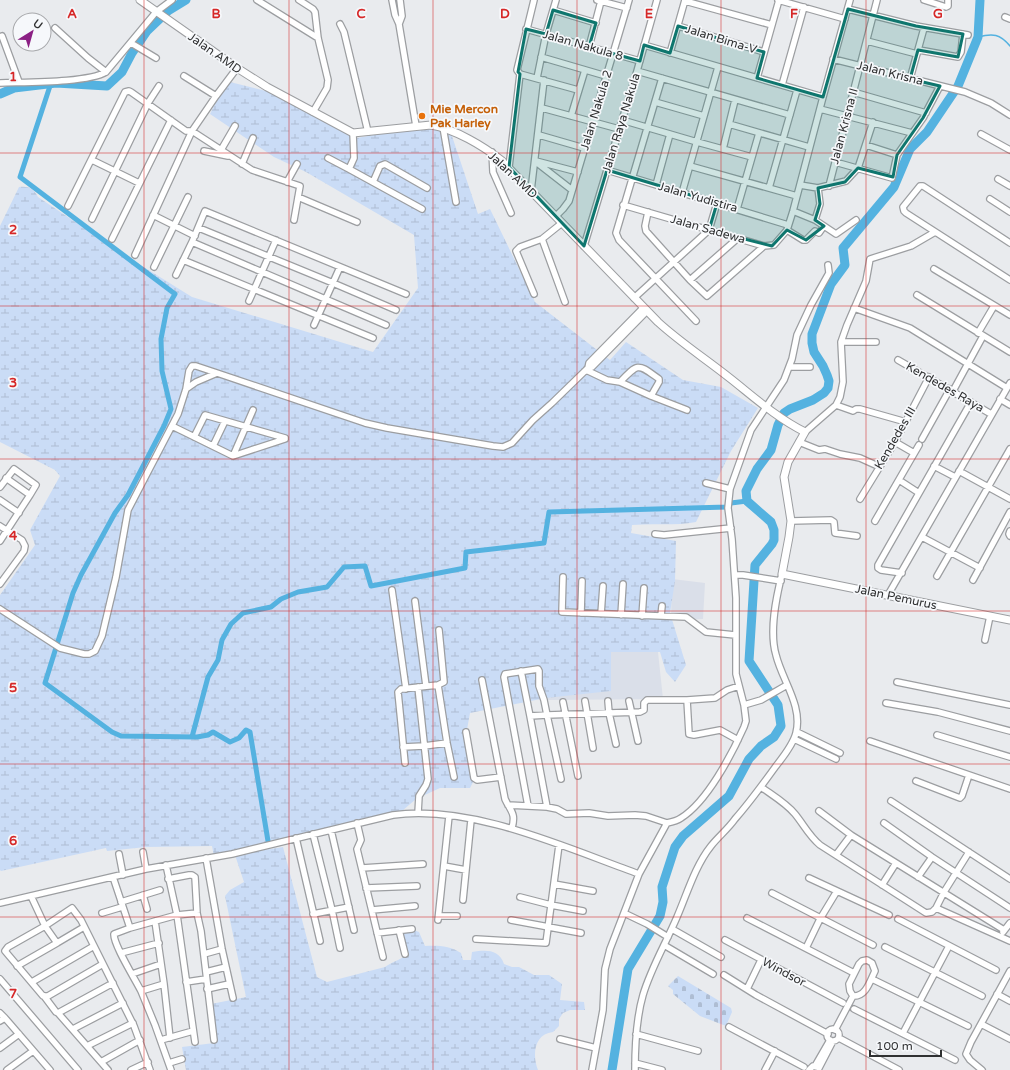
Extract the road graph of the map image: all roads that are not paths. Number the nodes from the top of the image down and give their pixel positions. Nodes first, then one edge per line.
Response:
1 (140, 0) edge
2 (172, 0) edge
3 (257, 0) edge
4 (299, 0) edge
5 (392, 0) edge
6 (400, 0) edge
7 (534, 0) edge
8 (556, 0) edge
9 (629, 0) edge
10 (657, 0) edge
11 (778, 0) edge
12 (850, 0) edge
13 (877, 0) edge
14 (924, 0) edge
15 (948, 0) edge
16 (599, 1) edge
17 (685, 1) edge
18 (804, 7) junction
19 (627, 8) junction
20 (848, 9) junction
21 (553, 10) junction
22 (158, 13) junction
23 (873, 16) junction
24 (845, 19) junction
25 (596, 23) junction
26 (340, 24) dead end
27 (399, 24) junction
28 (678, 26) junction
29 (772, 26) junction
30 (55, 28) dead end
31 (924, 28) junction
32 (526, 29) junction
33 (546, 34) junction
34 (2, 36) dead end
35 (318, 38) junction
36 (867, 41) junction
37 (135, 45) junction
38 (644, 45) junction
39 (589, 47) junction
40 (764, 52) junction
41 (918, 52) junction
42 (670, 53) junction
43 (613, 54) junction
44 (541, 57) junction
45 (156, 58) dead end
46 (833, 59) junction
47 (640, 61) junction
48 (860, 66) junction
49 (718, 67) junction
50 (237, 68) junction
51 (584, 70) junction
52 (637, 71) junction
53 (106, 72) junction
54 (520, 74) junction
55 (184, 76) dead end
56 (606, 76) junction
57 (537, 78) junction
58 (662, 78) junction
59 (757, 78) junction
60 (910, 79) junction
61 (544, 80) junction
62 (19, 82) junction
63 (0, 83) edge
64 (782, 85) junction
65 (159, 86) dead end
66 (940, 86) junction
67 (578, 90) junction
68 (798, 90) junction
69 (853, 92) junction
70 (711, 93) junction
71 (216, 96) junction
72 (823, 97) junction
73 (736, 100) junction
74 (655, 102) junction
75 (148, 103) junction
76 (542, 108) junction
77 (820, 109) junction
78 (313, 112) junction
79 (926, 113) junction
80 (790, 115) junction
81 (847, 115) junction
82 (1010, 115) edge
83 (571, 116) junction
84 (704, 116) junction
85 (171, 120) junction
86 (622, 120) junction
87 (592, 121) junction
88 (873, 122) junction
89 (729, 124) junction
90 (235, 126) dead end
91 (416, 126) junction
92 (443, 127) junction
93 (648, 127) junction
94 (619, 129) junction
95 (192, 131) junction
96 (368, 132) junction
97 (353, 133) junction
98 (759, 133) junction
99 (912, 133) junction
100 (670, 134) junction
101 (981, 134) dead end
102 (539, 135) junction
103 (253, 138) dead end
104 (783, 140) junction
105 (697, 142) junction
106 (866, 145) junction
107 (810, 147) junction
108 (584, 148) junction
109 (723, 149) junction
110 (221, 150) junction
111 (1010, 150) edge
112 (204, 151) dead end
113 (492, 152) junction
114 (897, 155) junction
115 (232, 157) junction
116 (752, 157) junction
117 (328, 158) dead end
118 (92, 160) junction
119 (536, 162) junction
120 (835, 162) junction
121 (242, 164) junction
122 (297, 164) dead end
123 (690, 166) junction
124 (509, 167) junction
125 (858, 168) junction
126 (349, 169) junction
127 (607, 170) junction
128 (115, 172) junction
129 (578, 172) junction
130 (632, 178) junction
131 (998, 179) dead end
132 (287, 182) junction
133 (373, 182) junction
134 (745, 182) junction
135 (139, 183) junction
136 (656, 185) junction
137 (800, 185) junction
138 (829, 186) junction
139 (1010, 186) edge
140 (427, 188) dead end
141 (769, 188) junction
142 (818, 188) junction
143 (572, 190) junction
144 (531, 191) junction
145 (682, 193) junction
146 (797, 196) junction
147 (188, 197) dead end
148 (298, 197) junction
149 (990, 199) dead end
150 (456, 202) dead end
151 (717, 203) junction
152 (624, 205) junction
153 (68, 206) dead end
154 (422, 209) dead end
155 (737, 209) junction
156 (793, 211) junction
157 (648, 212) junction
158 (1010, 212) edge
159 (511, 213) dead end
160 (153, 215) junction
161 (556, 216) junction
162 (92, 219) dead end
163 (294, 220) dead end
164 (815, 220) junction
165 (856, 220) dead end
166 (357, 222) dead end
167 (562, 223) junction
168 (175, 226) junction
169 (824, 226) junction
170 (199, 228) junction
171 (788, 228) junction
172 (709, 230) junction
173 (935, 232) junction
174 (738, 238) junction
175 (112, 239) dead end
176 (194, 239) junction
177 (542, 239) junction
178 (276, 240) junction
179 (1010, 243) edge
180 (584, 246) junction
181 (764, 246) junction
182 (135, 255) dead end
183 (269, 257) junction
184 (183, 260) junction
185 (674, 262) junction
186 (828, 265) dead end
187 (154, 267) dead end
188 (340, 267) junction
189 (934, 269) dead end
190 (262, 271) junction
191 (176, 275) dead end
192 (656, 278) junction
193 (690, 280) junction
194 (1010, 280) edge
195 (333, 283) junction
196 (254, 290) junction
197 (406, 294) dead end
198 (534, 294) dead end
199 (917, 295) dead end
200 (325, 298) junction
201 (634, 298) junction
202 (249, 301) dead end
203 (565, 302) dead end
204 (994, 306) junction
205 (854, 308) junction
206 (645, 309) junction
207 (396, 310) dead end
208 (318, 316) junction
209 (1010, 316) edge
210 (696, 321) dead end
211 (314, 325) dead end
212 (386, 325) dead end
213 (981, 334) junction
214 (373, 338) dead end
215 (841, 342) junction
216 (876, 342) dead end
217 (1010, 352) edge
218 (898, 360) dead end
219 (968, 364) junction
220 (789, 367) junction
221 (810, 367) dead end
222 (587, 369) junction
223 (217, 373) junction
224 (929, 377) junction
225 (620, 382) junction
226 (1008, 385) edge
227 (186, 389) junction
228 (951, 390) junction
229 (651, 396) junction
230 (1000, 399) junction
231 (971, 402) junction
232 (836, 405) junction
233 (1010, 405) edge
234 (766, 408) junction
235 (253, 410) dead end
236 (687, 410) dead end
237 (991, 414) junction
238 (225, 421) junction
239 (906, 422) junction
240 (172, 426) junction
241 (245, 427) junction
242 (805, 432) junction
243 (194, 437) junction
244 (922, 438) dead end
245 (799, 442) junction
246 (895, 442) junction
247 (919, 445) dead end
248 (213, 446) junction
249 (1010, 449) edge
250 (914, 453) junction
251 (233, 456) junction
252 (934, 466) junction
253 (880, 467) junction
254 (959, 471) junction
255 (6, 478) junction
256 (955, 478) junction
257 (899, 480) junction
258 (706, 483) dead end
259 (988, 486) junction
260 (0, 487) edge
261 (730, 489) junction
262 (920, 493) junction
263 (30, 495) junction
264 (860, 499) dead end
265 (1010, 499) edge
266 (0, 500) edge
267 (1010, 512) edge
268 (19, 513) junction
269 (791, 521) junction
270 (875, 521) dead end
271 (0, 526) edge
272 (731, 528) junction
273 (7, 530) junction
274 (1010, 531) edge
275 (655, 534) dead end
276 (857, 536) dead end
277 (1010, 536) edge
278 (922, 537) junction
279 (0, 541) edge
280 (950, 552) junction
281 (980, 568) junction
282 (902, 573) junction
283 (735, 575) junction
284 (937, 576) dead end
285 (563, 577) dead end
286 (782, 577) junction
287 (974, 580) dead end
288 (582, 581) dead end
289 (0, 584) edge
290 (623, 584) dead end
291 (603, 586) dead end
292 (644, 588) dead end
293 (392, 590) dead end
294 (888, 595) junction
295 (415, 601) dead end
296 (662, 606) dead end
297 (0, 609) edge
298 (581, 613) junction
299 (601, 614) junction
300 (621, 615) junction
301 (642, 616) junction
302 (661, 616) junction
303 (990, 616) junction
304 (1010, 620) edge
305 (440, 630) dead end
306 (735, 635) junction
307 (985, 640) dead end
308 (521, 671) junction
309 (482, 680) dead end
310 (897, 682) dead end
311 (438, 685) junction
312 (787, 685) junction
313 (426, 686) junction
314 (739, 686) junction
315 (418, 687) junction
316 (406, 689) junction
317 (687, 700) junction
318 (585, 701) dead end
319 (608, 701) dead end
320 (629, 701) dead end
321 (564, 702) dead end
322 (886, 703) dead end
323 (744, 705) junction
324 (1010, 705) edge
325 (631, 712) junction
326 (609, 713) junction
327 (566, 714) junction
328 (587, 714) junction
329 (547, 715) junction
330 (530, 716) junction
331 (1010, 731) edge
332 (466, 732) dead end
333 (797, 732) junction
334 (937, 735) dead end
335 (738, 740) junction
336 (794, 740) junction
337 (638, 741) dead end
338 (870, 741) dead end
339 (447, 743) junction
340 (616, 744) dead end
341 (424, 746) junction
342 (403, 747) junction
343 (593, 748) dead end
344 (840, 753) dead end
345 (1010, 757) edge
346 (836, 759) dead end
347 (405, 763) dead end
348 (970, 775) junction
349 (578, 776) dead end
350 (454, 777) dead end
351 (501, 777) junction
352 (561, 779) dead end
353 (916, 781) dead end
354 (761, 787) junction
355 (1010, 788) edge
356 (891, 800) dead end
357 (528, 806) junction
358 (510, 807) junction
359 (547, 807) junction
360 (820, 811) dead end
361 (418, 813) junction
362 (449, 816) junction
363 (471, 820) junction
364 (357, 823) junction
365 (666, 823) junction
366 (884, 823) dead end
367 (512, 828) junction
368 (331, 830) junction
369 (313, 834) junction
370 (851, 835) junction
371 (296, 838) junction
372 (559, 845) junction
373 (143, 852) dead end
374 (969, 852) junction
375 (119, 854) dead end
376 (836, 855) junction
377 (932, 857) junction
378 (206, 858) junction
379 (896, 863) junction
380 (423, 864) dead end
381 (166, 865) junction
382 (444, 866) junction
383 (362, 868) junction
384 (146, 869) junction
385 (466, 870) junction
386 (956, 872) junction
387 (639, 874) junction
388 (123, 875) junction
389 (113, 877) junction
390 (918, 877) junction
391 (809, 878) dead end
392 (168, 879) junction
393 (1010, 879) edge
394 (554, 884) junction
395 (882, 885) junction
396 (417, 886) dead end
397 (366, 888) junction
398 (160, 890) dead end
399 (837, 890) junction
400 (593, 891) dead end
401 (944, 892) junction
402 (772, 893) dead end
403 (143, 895) junction
404 (31, 896) junction
405 (520, 897) dead end
406 (463, 900) dead end
407 (0, 903) edge
408 (121, 905) junction
409 (551, 905) junction
410 (415, 906) dead end
411 (349, 907) junction
412 (936, 908) junction
413 (1010, 908) edge
414 (147, 909) dead end
415 (332, 910) junction
416 (372, 910) junction
417 (584, 911) dead end
418 (102, 913) dead end
419 (197, 913) junction
420 (624, 913) junction
421 (313, 914) junction
422 (177, 915) junction
423 (889, 915) dead end
424 (457, 916) dead end
425 (748, 918) dead end
426 (820, 919) junction
427 (898, 919) dead end
428 (511, 920) dead end
429 (156, 921) junction
430 (1010, 923) edge
431 (45, 926) junction
432 (84, 927) junction
433 (548, 927) junction
434 (130, 928) junction
435 (412, 928) dead end
436 (672, 929) junction
437 (354, 930) dead end
438 (399, 930) junction
439 (1004, 930) junction
440 (377, 933) junction
441 (581, 933) dead end
442 (668, 937) junction
443 (1000, 937) junction
444 (476, 939) dead end
445 (725, 940) dead end
446 (320, 941) dead end
447 (1010, 941) edge
448 (57, 943) junction
449 (159, 943) junction
450 (664, 945) junction
451 (873, 945) dead end
452 (94, 946) junction
453 (949, 946) junction
454 (340, 948) dead end
455 (806, 948) junction
456 (885, 948) dead end
457 (222, 949) junction
458 (121, 954) junction
459 (204, 954) junction
460 (405, 954) dead end
461 (383, 957) dead end
462 (721, 957) dead end
463 (761, 960) junction
464 (103, 964) junction
465 (161, 964) junction
466 (17, 966) junction
467 (226, 967) junction
468 (996, 970) dead end
469 (1010, 971) edge
470 (206, 972) junction
471 (854, 973) junction
472 (935, 973) junction
473 (132, 974) junction
474 (713, 974) dead end
475 (724, 975) dead end
476 (0, 979) edge
477 (206, 979) junction
478 (872, 979) junction
479 (32, 982) junction
480 (186, 982) junction
481 (113, 983) junction
482 (164, 984) junction
483 (230, 984) junction
484 (747, 988) junction
485 (207, 989) junction
486 (140, 991) junction
487 (997, 994) junction
488 (44, 996) junction
489 (853, 996) junction
490 (982, 996) dead end
491 (233, 998) dead end
492 (1010, 1001) edge
493 (123, 1002) junction
494 (843, 1003) dead end
495 (919, 1003) junction
496 (854, 1009) dead end
497 (0, 1013) edge
498 (58, 1013) junction
499 (2, 1020) edge
500 (133, 1023) junction
501 (981, 1024) junction
502 (968, 1026) dead end
503 (729, 1027) dead end
504 (74, 1029) junction
505 (835, 1030) junction
506 (193, 1031) junction
507 (903, 1033) junction
508 (19, 1034) junction
509 (636, 1034) junction
510 (828, 1034) junction
511 (170, 1038) junction
512 (560, 1039) dead end
513 (1010, 1039) edge
514 (140, 1040) junction
515 (161, 1040) junction
516 (214, 1040) dead end
517 (834, 1040) junction
518 (195, 1042) dead end
519 (87, 1046) junction
520 (0, 1048) edge
521 (596, 1048) junction
522 (33, 1050) junction
523 (698, 1051) dead end
524 (775, 1051) junction
525 (182, 1059) dead end
526 (955, 1060) dead end
527 (101, 1062) junction
528 (148, 1062) junction
529 (169, 1063) junction
530 (635, 1063) junction
531 (806, 1068) edge
532 (818, 1068) edge
533 (46, 1069) edge
534 (7, 1070) edge
535 (78, 1070) edge
536 (108, 1070) edge
537 (131, 1070) edge
538 (150, 1070) edge
539 (171, 1070) edge
540 (592, 1070) edge
541 (635, 1070) edge
542 (662, 1070) edge
543 (765, 1070) edge
544 (899, 1070) edge
545 (982, 1070) edge

1 - 22 street, Jalan AMD
2 - 22 street
3 - 35 street
4 - 35 street
5 - 27 street
6 - 27 street
7 - 32 street
8 - 21 street
9 - 19 street, Jalan Nakula 2
10 - 38 street, Jalan Raya Nakula
11 - 18 street
11 - 29 street
12 - 20 street
13 - 23 street, Jalan Krisna II
14 - 15 street
16 - 19 street
16 - 25 street
17 - 28 street
17 - 29 street
18 - 24 street
18 - 64 street
19 - 43 street, Jalan Nakula 2
20 - 23 street
20 - 24 street
21 - 25 street
21 - 33 street
22 - 37 street
22 - 50 street, Jalan AMD
23 - 31 street
23 - 36 street, Jalan Krisna II
24 - 46 street
25 - 39 street
26 - 96 street
27 - 91 street
28 - 40 street, Jalan Bima-V
28 - 42 street
29 - 40 street
30 - 53 street
31 - 41 street
31 - 41 street
32 - 33 street, Jalan Nakula 8
32 - 54 street
33 - 39 street, Jalan Nakula 8
33 - 44 street
34 - 62 street
35 - 78 street
36 - 41 street
36 - 48 street, Jalan Krisna II
37 - 45 street
37 - 53 street
38 - 42 street
38 - 47 street, Jalan Raya Nakula
39 - 43 street, Jalan Nakula 8
40 - 59 street
41 - 60 street
42 - 49 street
43 - 47 street, Jalan Nakula 8
43 - 56 street, Jalan Nakula 2
44 - 51 street
44 - 57 street
46 - 48 street, Jalan Krisna
46 - 72 street
47 - 52 street, Jalan Raya Nakula
48 - 60 street, Jalan Krisna
48 - 69 street, Jalan Krisna II
49 - 59 street
49 - 70 street
50 - 71 street
50 - 78 street, Jalan AMD
51 - 56 street
51 - 67 street
52 - 58 street
52 - 86 street, Jalan Raya Nakula
53 - 62 street
54 - 57 street
54 - 124 street
55 - 71 street
56 - 87 street, Jalan Nakula 2
57 - 61 street
58 - 70 street
58 - 74 street
59 - 64 street
60 - 66 street, Jalan Krisna
61 - 67 street
61 - 76 street
62 - 63 street
64 - 68 street
65 - 75 street
66 - 79 street
66 - 82 street, Jalan Krisna
67 - 83 street
68 - 72 street
68 - 80 street
69 - 79 street
69 - 81 street, Jalan Krisna II
70 - 73 street
70 - 84 street
71 - 95 street
72 - 77 street
73 - 80 street
73 - 89 street
74 - 84 street
74 - 93 street
75 - 85 street
75 - 118 street
75 - 128 street
76 - 83 street
76 - 102 street
77 - 81 street
77 - 107 street
78 - 97 street, Jalan AMD
79 - 99 street
80 - 104 street
81 - 88 street
81 - 120 street, Jalan Krisna II
83 - 87 street
84 - 105 street
85 - 95 street
85 - 135 street
86 - 93 street
86 - 94 street, Jalan Raya Nakula
87 - 94 street
87 - 108 street, Jalan Nakula 2
88 - 99 street
88 - 106 street
89 - 98 street
89 - 109 street
90 - 110 street
91 - 92 street, Jalan AMD
91 - 96 street, Jalan AMD
92 - 113 street, Jalan AMD
92 - 150 street
93 - 100 street
93 - 130 street
94 - 127 street, Jalan Raya Nakula
95 - 110 street
95 - 160 street
96 - 97 street, Jalan AMD
97 - 126 street
98 - 104 street
98 - 116 street
99 - 114 street
100 - 105 street
100 - 136 street
101 - 111 street
102 - 108 street
102 - 119 street
103 - 121 street
104 - 107 street
104 - 141 street
105 - 109 street
105 - 123 street
106 - 114 street
106 - 125 street
107 - 137 street
108 - 129 street, Jalan Nakula 2
109 - 116 street
110 - 115 street
112 - 115 street
113 - 124 street, Jalan AMD
113 - 159 street
114 - 125 street
115 - 121 street
116 - 134 street
117 - 126 street
118 - 128 street
118 - 153 street
119 - 129 street
119 - 143 street
119 - 144 street
120 - 125 street
120 - 138 street, Jalan Krisna II
121 - 132 street
122 - 132 street
123 - 134 street
123 - 145 street
124 - 144 street, Jalan AMD
125 - 138 street
126 - 133 street
127 - 130 street, Jalan Yudistira
127 - 180 street, Jalan Raya Nakula
128 - 135 street
128 - 162 street
129 - 143 street, Jalan Nakula 2
130 - 136 street, Jalan Yudistira
130 - 152 street
131 - 139 street
132 - 148 street
133 - 140 street
133 - 154 street
134 - 141 street
134 - 155 street
135 - 175 street
136 - 145 street, Jalan Yudistira
137 - 142 street
137 - 146 street
138 - 142 street
141 - 146 street
142 - 164 street
143 - 161 street, Jalan Nakula 2
144 - 161 street, Jalan AMD
145 - 151 street, Jalan Yudistira
146 - 156 street
147 - 168 street
148 - 163 street
148 - 166 street
149 - 158 street
151 - 155 street, Jalan Yudistira
151 - 172 street
152 - 157 street, Jalan Sadewa
152 - 192 street
155 - 171 street, Jalan Yudistira
156 - 164 street
156 - 171 street
157 - 172 street, Jalan Sadewa
157 - 185 street
160 - 168 street
160 - 182 street
161 - 167 street, Jalan AMD
164 - 169 street
165 - 169 street
167 - 177 street
167 - 180 street, Jalan AMD
168 - 176 street
168 - 187 street
169 - 171 street, Jalan Yudistira
170 - 176 street
170 - 178 street
170 - 183 street
171 - 181 street
172 - 174 street, Jalan Sadewa
172 - 185 street
173 - 179 street
173 - 194 street
173 - 205 street
174 - 181 street, Jalan Sadewa
174 - 193 street
176 - 184 street
176 - 190 street
177 - 198 street
177 - 203 street
178 - 183 street
178 - 188 street
180 - 201 street, Jalan AMD
181 - 193 street
183 - 190 street
183 - 195 street
184 - 191 street
184 - 196 street
185 - 192 street
185 - 193 street
186 - 220 street
188 - 195 street
188 - 197 street
189 - 204 street
190 - 196 street
190 - 200 street
192 - 201 street
192 - 210 street
195 - 200 street
195 - 207 street
196 - 202 street
196 - 208 street
199 - 213 street
200 - 208 street
200 - 212 street
201 - 206 street, Jalan AMD
204 - 209 street
204 - 213 street
205 - 215 street
205 - 219 street
206 - 222 street
206 - 234 street, Jalan AMD
208 - 211 street
208 - 214 street
213 - 217 street
213 - 219 street
215 - 216 street
215 - 232 street
218 - 224 street, Kendedes Raya
219 - 226 street
219 - 228 street
220 - 221 street
220 - 234 street
222 - 223 street
222 - 225 street
223 - 227 street
223 - 227 street
224 - 228 street, Kendedes Raya
224 - 239 street, Kendedes III
225 - 229 street
225 - 229 street
226 - 230 street
227 - 240 street
228 - 231 street, Kendedes Raya
228 - 244 street
229 - 236 street
230 - 233 street
230 - 237 street
231 - 237 street, Kendedes Raya
231 - 252 street
232 - 239 street
232 - 242 street
234 - 242 street, Jalan AMD
234 - 261 street
235 - 241 street
237 - 254 street
238 - 241 street
238 - 243 street
238 - 248 street
239 - 246 street, Kendedes III
240 - 243 street
240 - 297 street
241 - 251 street
241 - 251 street
242 - 245 street
243 - 248 street
245 - 253 street
245 - 269 street
246 - 250 street
246 - 253 street, Kendedes III
247 - 250 street
248 - 251 street
249 - 259 street
250 - 257 street
252 - 256 street
252 - 262 street
253 - 264 street, Kendedes III
254 - 256 street
254 - 259 street
255 - 260 street
255 - 263 street
255 - 263 street
256 - 278 street
257 - 262 street
257 - 270 street
258 - 261 street
259 - 265 street
259 - 280 street
261 - 272 street
262 - 282 street
263 - 268 street
266 - 268 street
267 - 281 street
268 - 273 street
269 - 276 street
269 - 286 street
271 - 273 street
272 - 275 street
272 - 283 street
273 - 279 street
273 - 289 street
274 - 277 street
278 - 280 street
278 - 282 street
280 - 281 street
280 - 284 street
281 - 287 street
282 - 294 street
283 - 286 street
283 - 306 street
285 - 298 street
286 - 294 street, Jalan Pemurus
286 - 312 street
288 - 298 street
290 - 300 street
291 - 299 street
292 - 301 street
293 - 316 street
294 - 303 street, Jalan Pemurus
295 - 313 street
296 - 302 street
298 - 299 street
299 - 300 street
300 - 301 street
301 - 302 street
302 - 306 street
303 - 304 street, Jalan Pemurus
303 - 307 street
305 - 311 street
306 - 314 street
308 - 329 street
308 - 330 street
308 - 357 street
309 - 351 street
310 - 324 street
311 - 313 street
311 - 339 street
312 - 323 street
312 - 333 street
313 - 315 street
314 - 317 street
314 - 323 street
315 - 316 street
315 - 341 street
316 - 342 street
317 - 325 street
317 - 335 street
318 - 328 street
319 - 326 street
320 - 325 street
321 - 327 street
322 - 331 street
323 - 335 street
325 - 326 street
325 - 337 street
326 - 328 street
326 - 340 street
327 - 328 street
327 - 329 street
327 - 349 street
328 - 343 street
329 - 330 street
329 - 352 street
330 - 359 street
332 - 351 street
333 - 336 street
333 - 344 street
334 - 345 street
335 - 365 street
336 - 346 street
336 - 354 street
338 - 348 street
339 - 341 street
339 - 350 street
341 - 342 street
341 - 361 street
342 - 347 street
348 - 353 street
348 - 355 street
351 - 358 street
354 - 376 street
354 - 436 street
356 - 374 street
357 - 358 street
357 - 359 street
358 - 367 street
359 - 365 street
360 - 370 street
361 - 362 street
361 - 364 street
362 - 363 street
362 - 382 street
363 - 367 street
363 - 385 street
364 - 368 street
364 - 383 street
365 - 387 street
366 - 377 street
367 - 372 street
368 - 369 street
368 - 411 street
369 - 371 street
369 - 415 street
370 - 376 street
370 - 379 street
371 - 378 street
371 - 421 street
372 - 387 street
372 - 394 street
373 - 384 street
374 - 386 street
374 - 393 street
375 - 388 street
376 - 395 street
377 - 386 street
377 - 390 street
378 - 381 street
378 - 457 street
379 - 390 street
379 - 395 street
380 - 383 street
381 - 384 street
381 - 392 street
382 - 385 street
382 - 424 street
383 - 397 street
384 - 388 street
385 - 406 street
386 - 401 street
386 - 413 street
387 - 420 street
388 - 389 street
389 - 404 street
389 - 408 street
390 - 401 street
391 - 399 street
392 - 419 street
392 - 422 street
394 - 400 street
394 - 409 street
395 - 412 street
396 - 397 street
397 - 416 street
398 - 403 street
399 - 423 street
399 - 426 street
401 - 412 street
401 - 439 street
402 - 426 street
403 - 408 street
403 - 414 street
404 - 407 street
404 - 431 street
405 - 409 street
408 - 418 street
408 - 434 street
409 - 417 street
409 - 433 street
410 - 416 street
411 - 415 street
411 - 437 street
412 - 443 street
415 - 421 street
415 - 454 street
416 - 440 street
419 - 422 street
419 - 459 street
420 - 442 street
420 - 521 street
421 - 446 street
422 - 429 street
422 - 480 street
425 - 455 street
426 - 451 street
426 - 455 street
427 - 453 street
428 - 433 street
429 - 434 street
429 - 449 street
430 - 439 street
431 - 432 street
431 - 448 street
431 - 466 street
432 - 448 street
432 - 452 street
433 - 441 street
433 - 444 street
434 - 458 street
435 - 438 street
436 - 442 street
436 - 462 street
438 - 440 street
438 - 460 street
439 - 443 street
440 - 461 street
442 - 450 street
443 - 447 street
445 - 463 street, Windsor
448 - 466 street
449 - 458 street
449 - 465 street
450 - 474 street
450 - 509 street
452 - 464 street
452 - 479 street
453 - 468 street
453 - 472 street
455 - 471 street
456 - 472 street
457 - 459 street
457 - 467 street
458 - 473 street
459 - 470 street
463 - 484 street
463 - 494 street, Windsor
464 - 481 street
464 - 488 street
465 - 473 street
465 - 482 street
466 - 479 street
467 - 470 street
467 - 483 street
469 - 487 street
470 - 477 street
471 - 478 street
471 - 489 street
472 - 490 street
472 - 495 street
473 - 486 street
475 - 484 street
476 - 535 street
477 - 480 street
477 - 485 street
478 - 489 street
478 - 495 street
479 - 488 street
480 - 506 street
481 - 493 street
481 - 498 street
482 - 486 street
482 - 511 street
483 - 485 street
483 - 491 street
484 - 510 street
485 - 516 street
486 - 515 street
487 - 492 street
487 - 501 street
488 - 498 street
489 - 505 street
493 - 500 street
493 - 504 street
495 - 502 street
495 - 507 street
496 - 507 street
497 - 499 street
498 - 504 street
499 - 508 street
500 - 514 street
500 - 519 street
501 - 513 street
501 - 545 street
503 - 524 street
504 - 519 street
505 - 510 street
505 - 517 street
506 - 511 street
506 - 518 street
507 - 526 street
508 - 520 street
508 - 522 street
509 - 523 street
509 - 530 street
510 - 517 street
511 - 515 street
512 - 521 street
514 - 527 street
514 - 528 street
515 - 529 street
517 - 532 street
517 - 544 street
519 - 527 street
521 - 540 street
522 - 533 street
522 - 534 street
524 - 531 street
524 - 543 street
525 - 529 street
527 - 536 street
528 - 537 street
528 - 538 street
529 - 539 street
530 - 541 street
530 - 542 street
531 - 532 street

